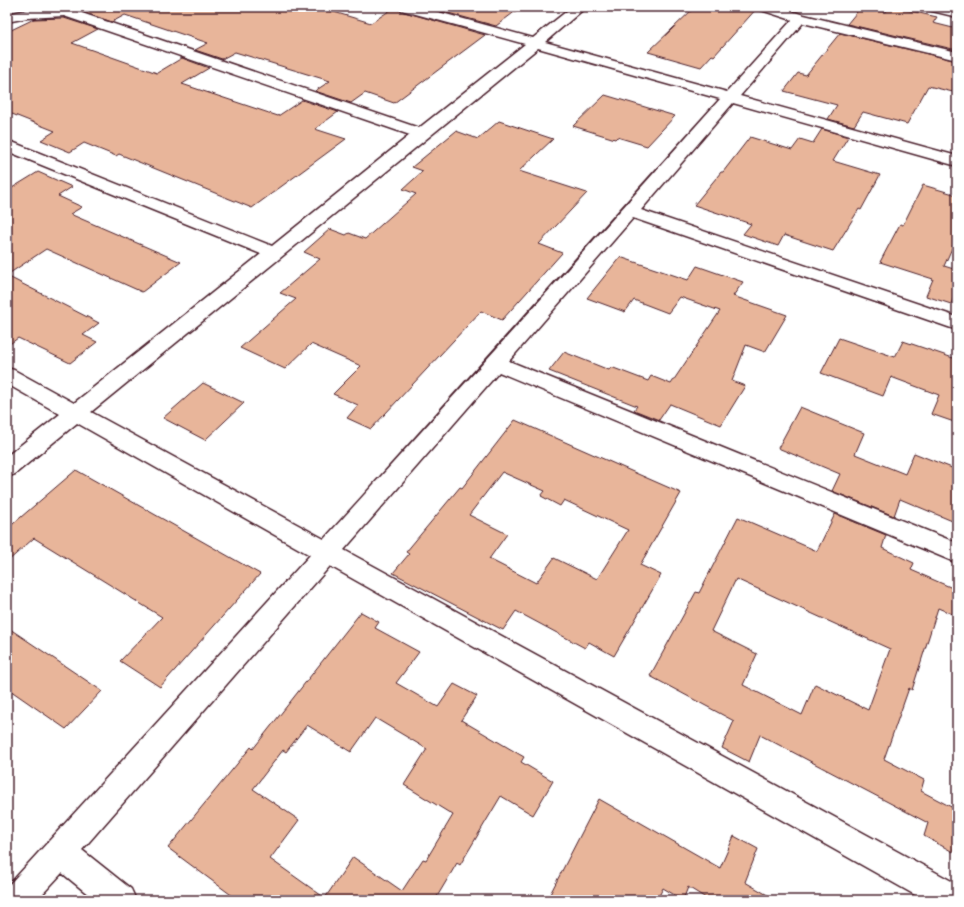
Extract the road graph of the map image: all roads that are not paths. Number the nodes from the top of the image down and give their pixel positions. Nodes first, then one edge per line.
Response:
1 (406, 7) edge
2 (580, 7) edge
3 (766, 7) edge
4 (927, 7) edge
5 (957, 14) edge
6 (7, 18) edge
7 (800, 18) junction
8 (534, 43) junction
9 (957, 56) edge
10 (729, 97) junction
11 (421, 134) junction
12 (7, 145) edge
13 (957, 161) edge
14 (628, 211) junction
15 (274, 253) junction
16 (957, 324) edge
17 (496, 363) junction
18 (7, 375) edge
19 (76, 413) junction
20 (7, 468) edge
21 (327, 552) junction
22 (957, 553) edge
23 (60, 852) junction
24 (16, 900) edge
25 (120, 900) edge
26 (955, 900) edge

1 - 8 street
2 - 8 street
3 - 7 street
4 - 5 lane
6 - 11 street
7 - 9 street
7 - 10 street
8 - 10 street
8 - 11 street
10 - 13 street
10 - 14 street
11 - 15 street
12 - 15 street
14 - 16 street
14 - 17 street
15 - 19 street
17 - 21 street
17 - 22 street
18 - 19 street
19 - 20 street
19 - 21 street
21 - 23 street
21 - 26 street
23 - 24 street
23 - 25 street

